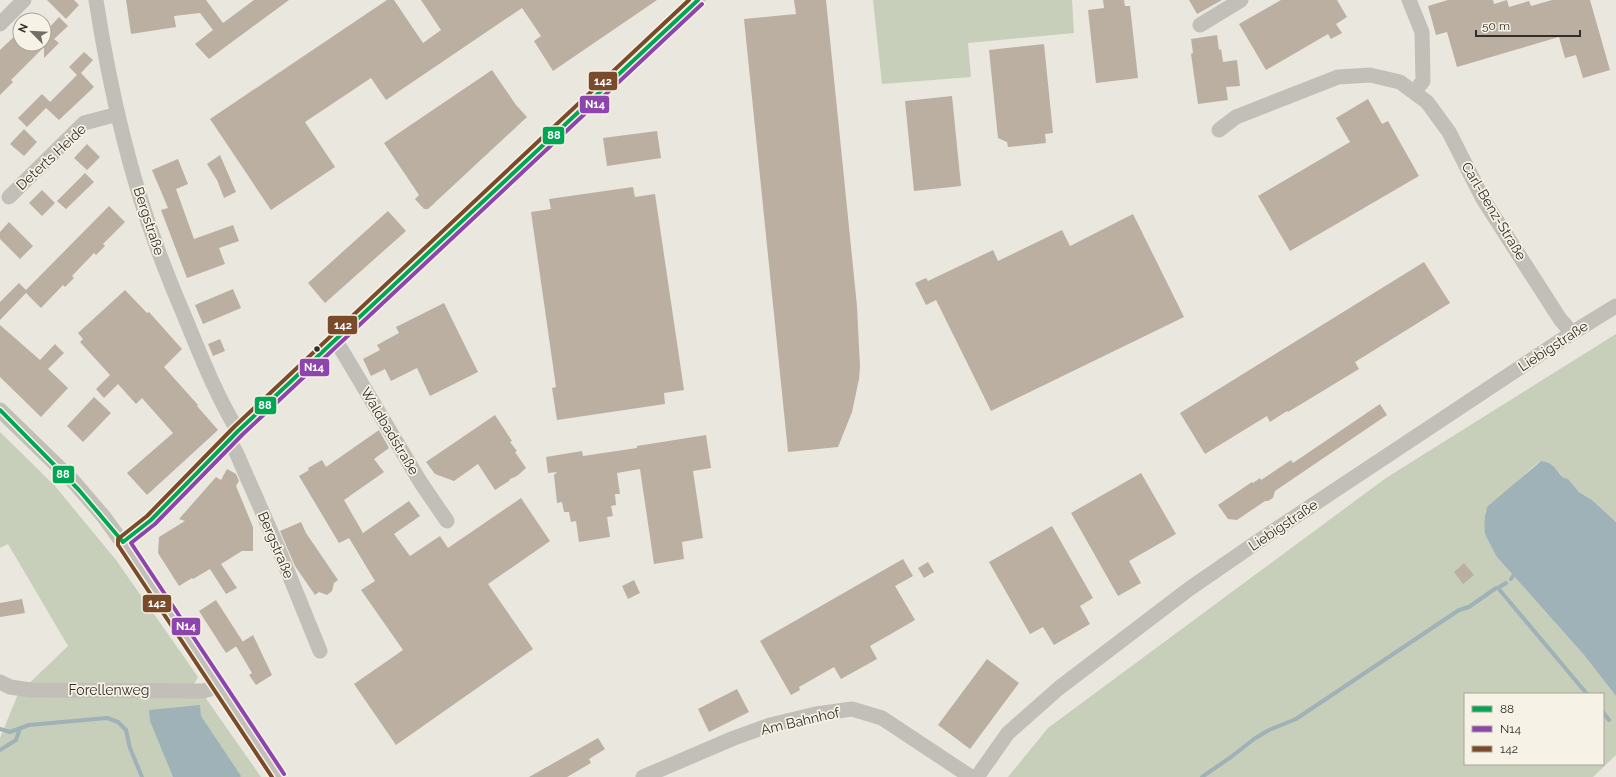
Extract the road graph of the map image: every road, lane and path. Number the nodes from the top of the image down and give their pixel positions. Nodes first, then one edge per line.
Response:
1 (24, 0) edge
2 (96, 0) edge
3 (698, 0) edge
4 (1241, 0) edge
5 (1409, 0) edge
6 (0, 24) edge
7 (1200, 25) dead end
8 (1415, 91) junction
9 (118, 114) junction
10 (1219, 130) dead end
11 (9, 197) dead end
12 (1616, 306) edge
13 (1572, 333) junction
14 (335, 339) junction
15 (0, 410) edge
16 (234, 435) junction
17 (447, 521) dead end
18 (123, 542) junction
19 (320, 651) dead end
20 (0, 682) edge
21 (219, 684) junction
22 (279, 777) edge
23 (643, 777) edge
24 (971, 777) edge
25 (977, 777) edge

1 - 6 street
2 - 9 street, Bergstraße
3 - 14 street
4 - 7 street
5 - 8 street
8 - 10 street, Carl-Benz-Straße
8 - 13 street, Carl-Benz-Straße
9 - 11 street, Deterts Heide
9 - 16 street, Bergstraße
12 - 13 street, Liebigstraße
13 - 25 street, Liebigstraße
14 - 16 street
14 - 17 street, Waldbadstraße
15 - 18 street
16 - 18 street
16 - 19 street, Bergstraße
18 - 21 street
20 - 21 street, Forellenweg
21 - 22 street
23 - 24 street, Am Bahnhof

